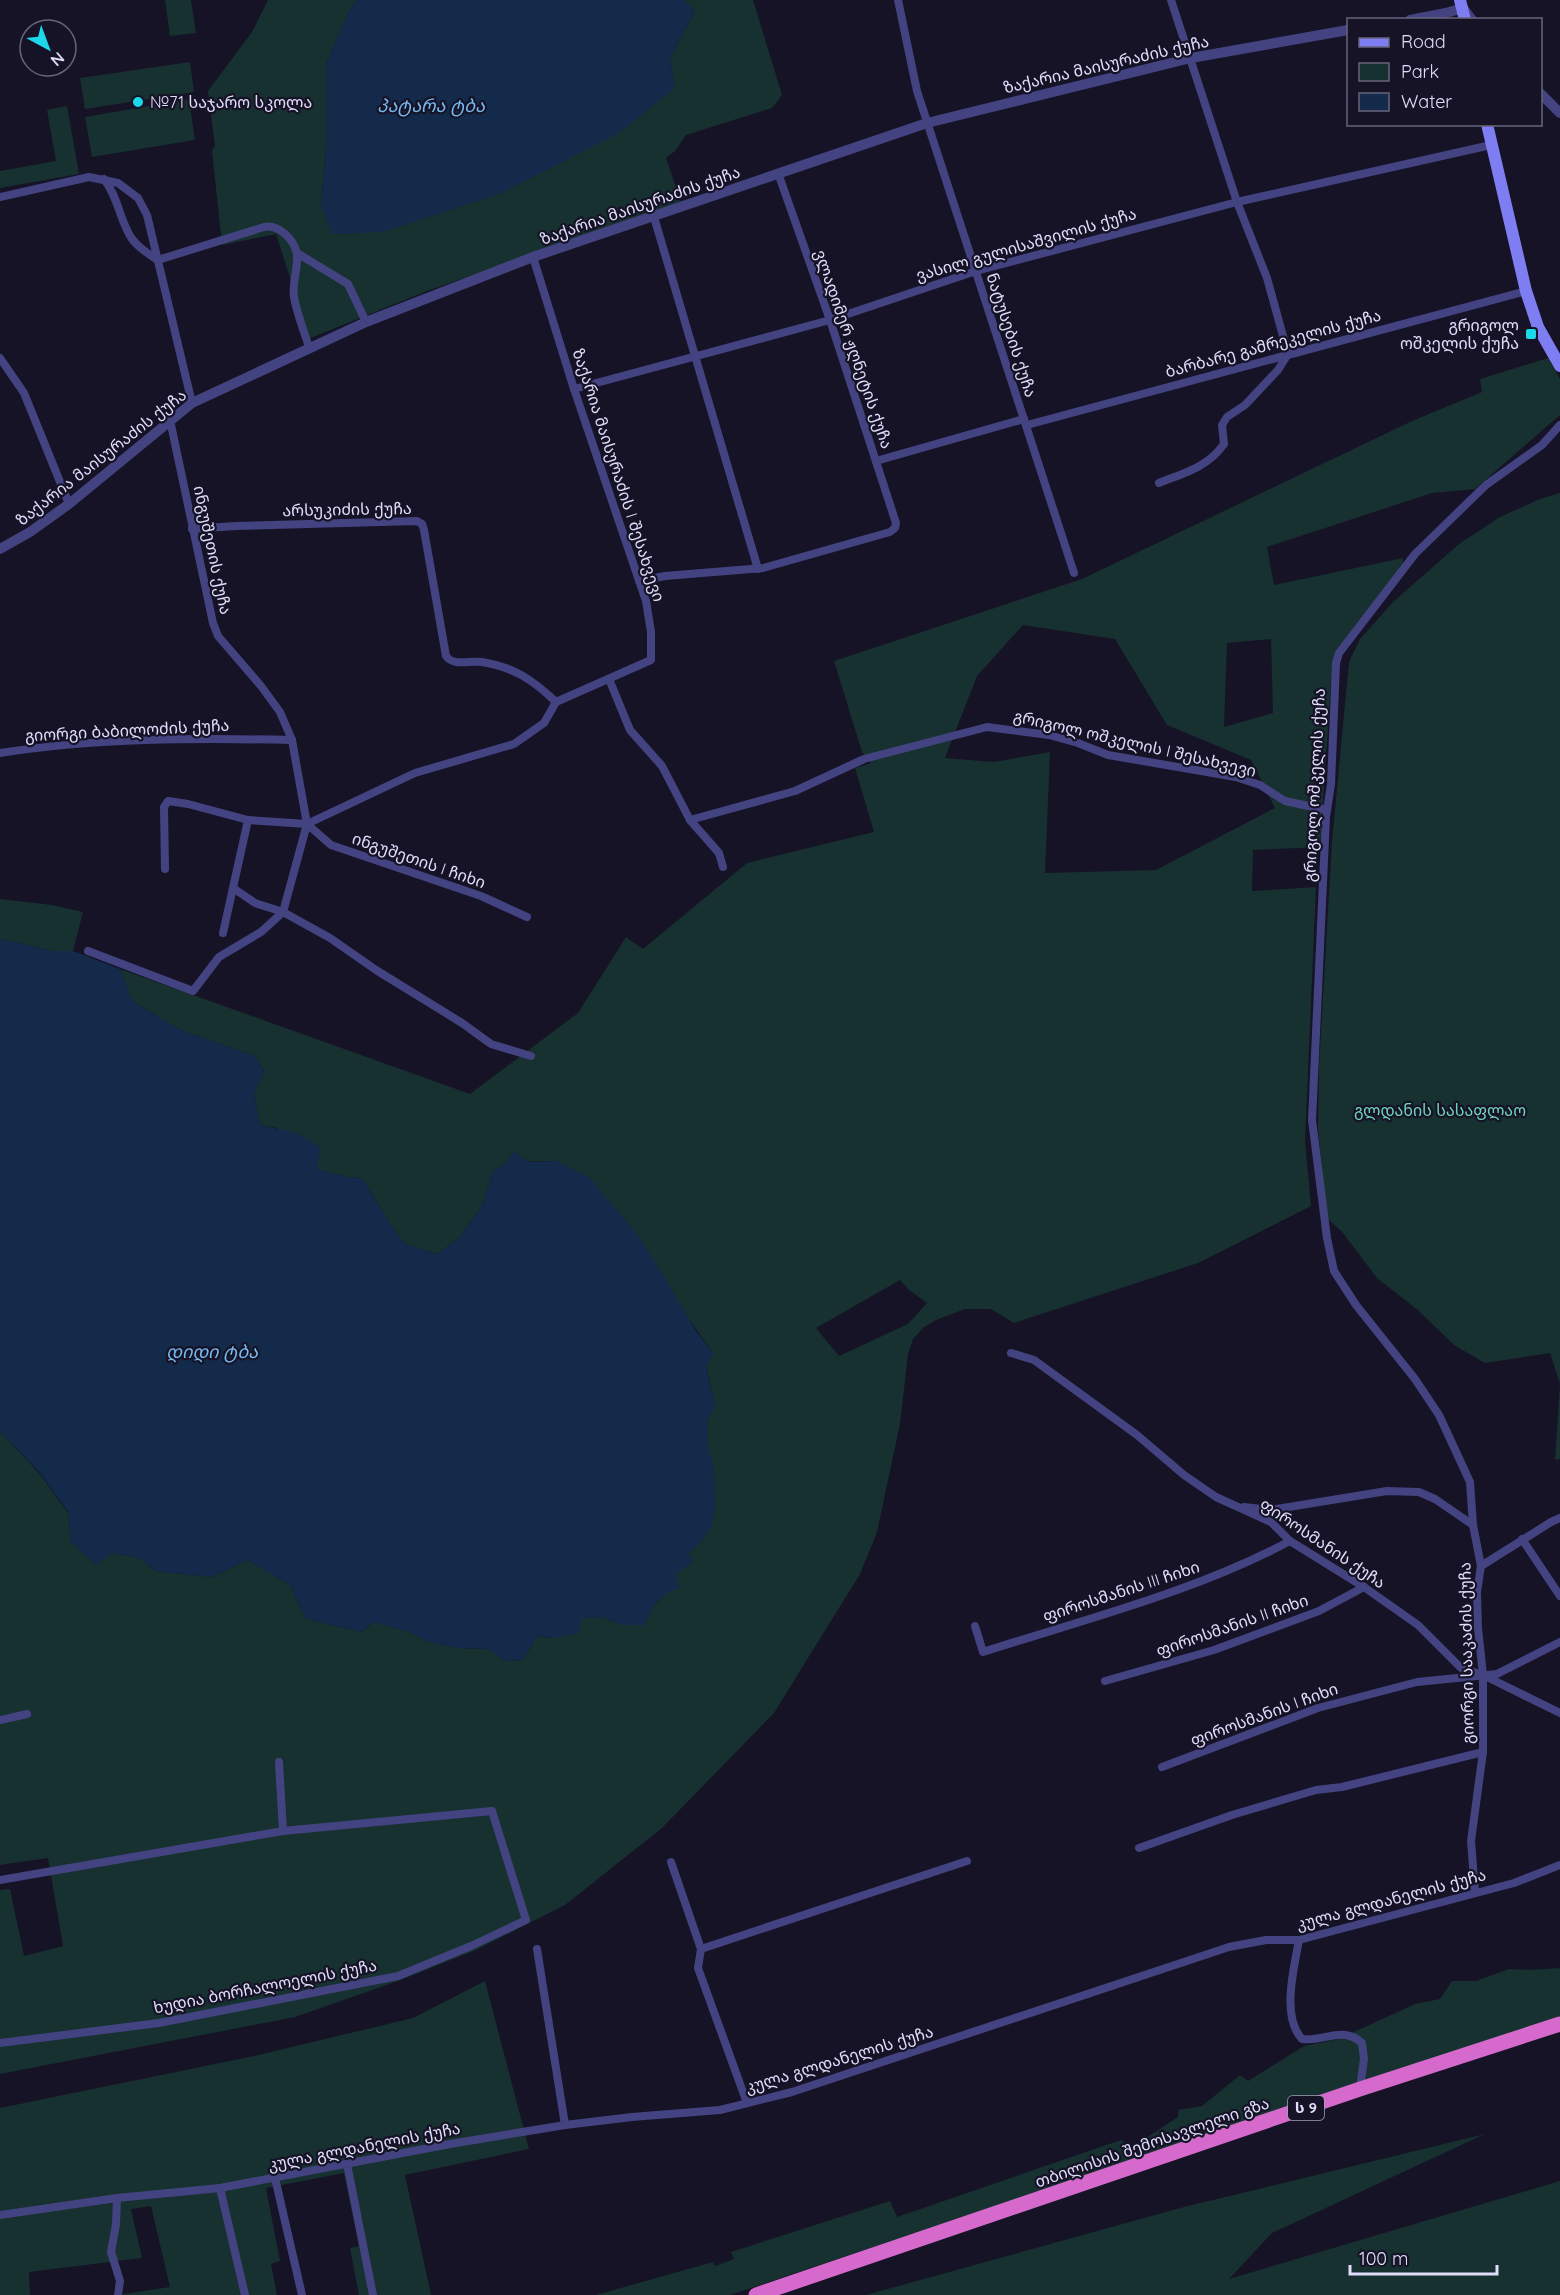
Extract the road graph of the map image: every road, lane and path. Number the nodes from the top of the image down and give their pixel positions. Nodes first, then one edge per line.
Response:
1 (898, 0) edge
2 (1171, 0) edge
3 (1463, 9) edge
4 (1420, 18) edge
5 (1347, 30) edge
6 (1191, 58) junction
7 (1542, 95) edge
8 (1560, 113) edge
9 (927, 123) junction
10 (1486, 126) edge
11 (1491, 145) junction
12 (778, 173) junction
13 (104, 179) junction
14 (0, 197) edge
15 (1237, 202) junction
16 (654, 218) junction
17 (297, 253) junction
18 (533, 257) junction
19 (158, 260) junction
20 (976, 271) junction
21 (1526, 291) junction
22 (830, 320) junction
23 (366, 322) junction
24 (309, 348) junction
25 (1288, 354) junction
26 (696, 356) junction
27 (0, 358) edge
28 (1560, 366) edge
29 (574, 389) junction
30 (192, 403) junction
31 (170, 420) junction
32 (1025, 422) junction
33 (1560, 425) edge
34 (876, 461) junction
35 (1159, 483) dead end
36 (69, 504) junction
37 (192, 529) junction
38 (0, 549) edge
39 (758, 569) junction
40 (1074, 573) dead end
41 (639, 581) junction
42 (609, 679) junction
43 (556, 702) junction
44 (292, 740) junction
45 (0, 753) edge
46 (1327, 810) junction
47 (248, 820) junction
48 (690, 820) junction
49 (307, 824) junction
50 (723, 867) dead end
51 (165, 869) dead end
52 (233, 888) junction
53 (283, 912) junction
54 (527, 917) dead end
55 (223, 933) dead end
56 (88, 951) dead end
57 (531, 1056) dead end
58 (1327, 1238) joint
59 (1011, 1353) dead end
60 (1238, 1506) junction
61 (1560, 1518) edge
62 (1473, 1525) junction
63 (1522, 1539) junction
64 (1290, 1541) junction
65 (1481, 1566) junction
66 (1364, 1587) junction
67 (1560, 1596) edge
68 (975, 1626) dead end
69 (1560, 1642) edge
70 (1483, 1675) junction
71 (1106, 1681) dead end
72 (1560, 1713) edge
73 (27, 1714) dead end
74 (0, 1720) edge
75 (1483, 1752) junction
76 (279, 1762) dead end
77 (1162, 1767) dead end
78 (283, 1831) junction
79 (1139, 1848) dead end
80 (967, 1861) dead end
81 (671, 1862) dead end
82 (1560, 1865) edge
83 (0, 1880) edge
84 (1475, 1892) junction
85 (1299, 1941) junction
86 (537, 1949) dead end
87 (701, 1949) junction
88 (1560, 2024) edge
89 (0, 2043) edge
90 (1360, 2089) junction
91 (747, 2103) junction
92 (565, 2125) junction
93 (347, 2164) junction
94 (275, 2178) junction
95 (219, 2188) junction
96 (117, 2198) junction
97 (0, 2215) edge
98 (118, 2295) edge
99 (245, 2295) edge
100 (302, 2295) edge
101 (373, 2295) edge
102 (756, 2295) edge

1 - 9 street, ნატუსების ქუჩა
2 - 6 street
3 - 4 street
5 - 6 street, ზაქარია მაისურაძის ქუჩა
6 - 9 street, ზაქარია მაისურაძის ქუჩა
6 - 15 street
7 - 8 street
9 - 12 street, ზაქარია მაისურაძის ქუჩა
9 - 20 street, ნატუსების ქუჩა
10 - 11 main road
11 - 15 street, ვასილ გულისაშვილის ქუჩა
11 - 21 main road
12 - 16 street, ზაქარია მაისურაძის ქუჩა
12 - 22 street, ვლადიმერ ჟღნეტის ქუჩა
13 - 14 street
13 - 19 street
13 - 19 street
15 - 20 street, ვასილ გულისაშვილის ქუჩა
15 - 25 street
16 - 18 street, ზაქარია მაისურაძის ქუჩა
16 - 26 street
17 - 19 street
17 - 23 street
17 - 24 street
18 - 23 street, ზაქარია მაისურაძის ქუჩა
18 - 29 street, ზაქარია მაისურაძის I შესახვევი
19 - 30 street
20 - 22 street, ვასილ გულისაშვილის ქუჩა
20 - 32 street, ნატუსების ქუჩა
21 - 25 street, ბარბარე გამრეკელის ქუჩა
21 - 28 main road
22 - 26 street, ვასილ გულისაშვილის ქუჩა
22 - 34 street, ვლადიმერ ჟღნეტის ქუჩა
23 - 24 street, ზაქარია მაისურაძის ქუჩა
24 - 30 street, ზაქარია მაისურაძის ქუჩა
25 - 32 street, ბარბარე გამრეკელის ქუჩა
25 - 35 street
26 - 29 street, ვასილ გულისაშვილის ქუჩა
26 - 39 street
27 - 36 street
29 - 41 street, ზაქარია მაისურაძის I შესახვევი
30 - 31 street, ზაქარია მაისურაძის ქუჩა
31 - 36 street, ზაქარია მაისურაძის ქუჩა
31 - 37 street, ინგუშეთის ქუჩა
32 - 34 street, ბარბარე გამრეკელის ქუჩა
32 - 40 street, ნატუსების ქუჩა
33 - 46 street, გრიგოლ ოშკელის ქუჩა
34 - 39 street, ვლადიმერ ჟღნეტის ქუჩა
36 - 38 street, ზაქარია მაისურაძის ქუჩა
37 - 43 street, არსუკიძის ქუჩა
37 - 44 street, ინგუშეთის ქუჩა
39 - 41 street
41 - 42 street, ზაქარია მაისურაძის I შესახვევი
42 - 43 street
42 - 48 street
43 - 49 street
44 - 45 street, გიორგი ბაბილოძის ქუჩა
44 - 49 street, ინგუშეთის ქუჩა
46 - 48 street, გრიგოლ ოშკელის I შესახვევი
46 - 58 street, გრიგოლ ოშკელის ქუჩა
47 - 49 street
47 - 51 street
47 - 52 street
48 - 50 street
49 - 53 street
49 - 54 street, ინგუშეთის I ჩიხი
52 - 53 street
52 - 55 street
53 - 56 street
53 - 57 street
58 - 62 street, გიორგი სააკაძის ქუჩა
59 - 60 street, ფიროსმანის ქუჩა
60 - 62 street
60 - 64 street, ფიროსმანის ქუჩა
61 - 63 street
62 - 65 street, გიორგი სააკაძის ქუჩა
63 - 65 street
63 - 67 street
64 - 66 street, ფიროსმანის ქუჩა
64 - 68 street, ფიროსმანის III ჩიხი
65 - 70 street, გიორგი სააკაძის ქუჩა
66 - 70 street, ფიროსმანის ქუჩა
66 - 71 street, ფიროსმანის II ჩიხი
69 - 70 street, ფიროსმანის I ჩიხი
70 - 72 street, ფიროსმანის ქუჩა
70 - 75 street, გიორგი სააკაძის ქუჩა
70 - 77 street, ფიროსმანის I ჩიხი
73 - 74 street
75 - 79 street
75 - 84 street, გიორგი სააკაძის ქუჩა
76 - 78 street
78 - 83 street
78 - 89 street, ხუდია ბორჩალოელის ქუჩა
80 - 87 street
81 - 87 street
82 - 84 street, კულა გლდანელის ქუჩა
84 - 85 street, კულა გლდანელის ქუჩა
85 - 90 street
85 - 91 street, კულა გლდანელის ქუჩა
86 - 92 street
87 - 91 street
88 - 90 highway, თბილისის შემოსავლელი გზა / ს 9
90 - 102 highway, თბილისის შემოსავლელი გზა / ს 9
91 - 92 street, კულა გლდანელის ქუჩა
92 - 93 street, კულა გლდანელის ქუჩა
93 - 94 street, კულა გლდანელის ქუჩა
93 - 101 street
94 - 95 street, კულა გლდანელის ქუჩა
94 - 100 street
95 - 96 street, კულა გლდანელის ქუჩა
95 - 99 street
96 - 97 street, კულა გლდანელის ქუჩა
96 - 98 street

